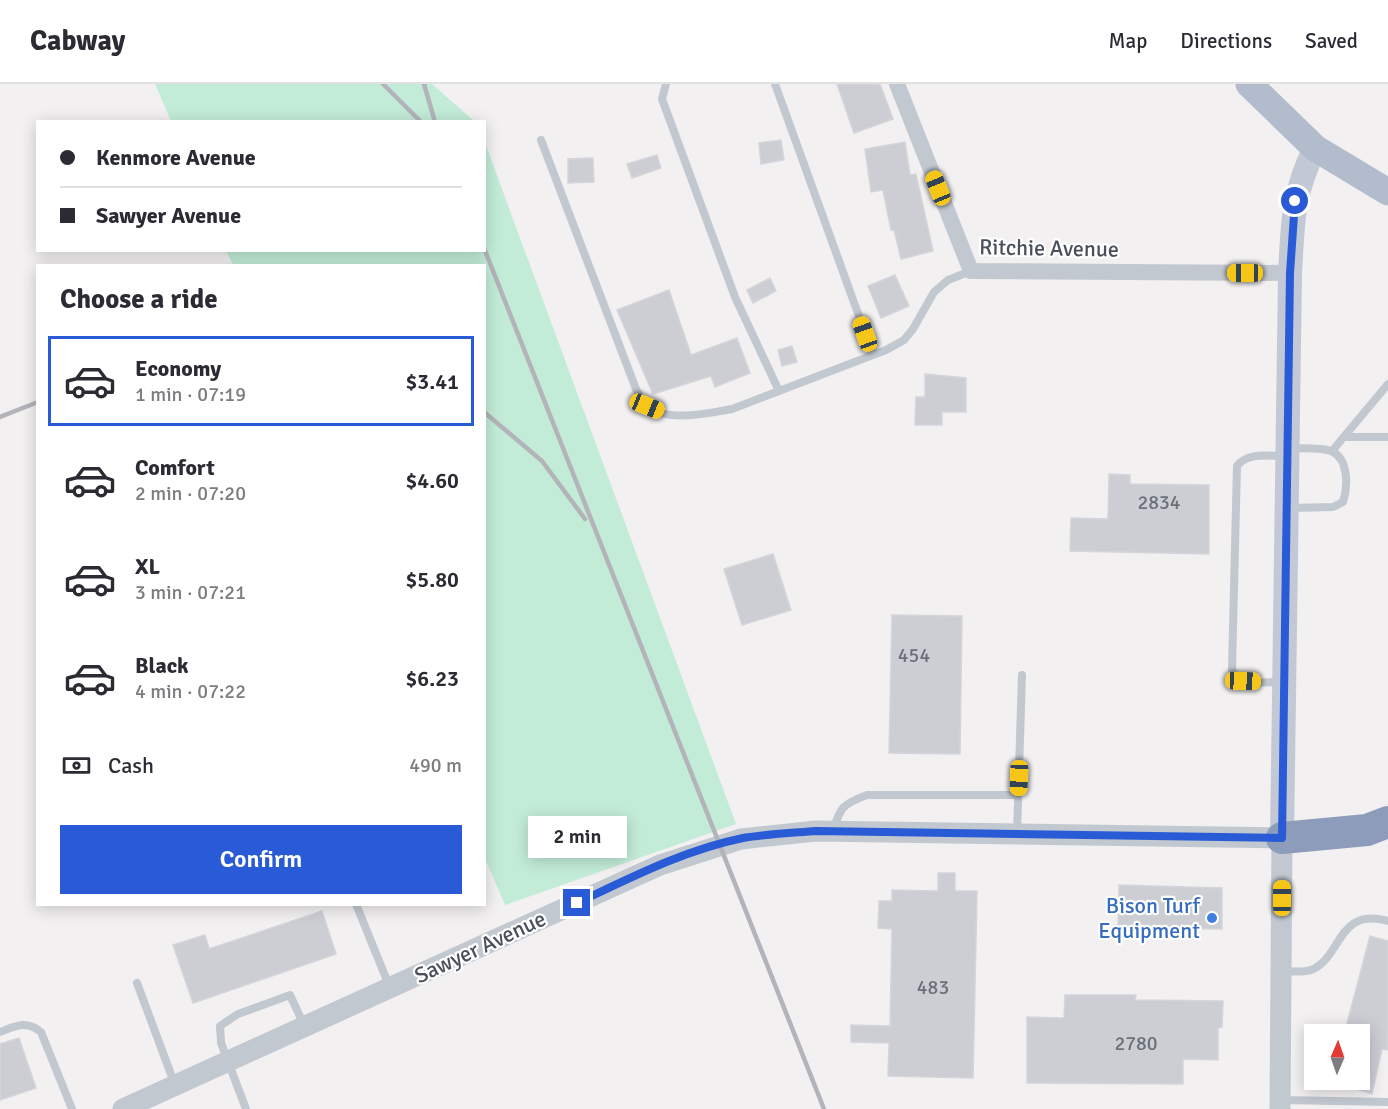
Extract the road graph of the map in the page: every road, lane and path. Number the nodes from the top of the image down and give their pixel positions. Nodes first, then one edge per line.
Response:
1 (666, 84) edge
2 (775, 84) edge
3 (897, 84) edge
4 (1250, 84) edge
5 (541, 140) dead end
6 (1315, 148) junction
7 (1388, 192) edge
8 (971, 272) junction
9 (1290, 273) junction
10 (873, 355) junction
11 (1388, 384) edge
12 (779, 391) junction
13 (1345, 437) junction
14 (1388, 437) edge
15 (1332, 451) junction
16 (1288, 452) junction
17 (1287, 508) junction
18 (1022, 675) dead end
19 (1284, 682) junction
20 (1018, 795) junction
21 (1388, 822) edge
22 (833, 831) junction
23 (1017, 834) junction
24 (1282, 838) junction
25 (357, 906) edge
26 (1388, 921) edge
27 (1281, 971) junction
28 (137, 983) dead end
29 (390, 989) junction
30 (305, 1027) junction
31 (0, 1032) edge
32 (227, 1062) junction
33 (175, 1085) junction
34 (1388, 1102) edge
35 (1280, 1104) edge
36 (72, 1109) edge
37 (123, 1109) edge
38 (246, 1109) edge

1 - 12 lane
2 - 10 lane
3 - 8 street, Ritchie Avenue
4 - 6 main road
5 - 12 lane
6 - 7 main road
6 - 9 main road
8 - 9 street, Ritchie Avenue
8 - 10 lane
9 - 16 main road
10 - 12 lane
11 - 13 lane
13 - 14 lane
13 - 15 lane
15 - 16 lane
15 - 17 lane
16 - 17 main road
16 - 19 lane
17 - 19 main road
18 - 20 lane
19 - 24 main road
20 - 22 lane
20 - 23 lane
21 - 24 highway
22 - 23 street, Sawyer Avenue
22 - 29 street, Sawyer Avenue
23 - 24 street, Sawyer Avenue
24 - 27 street
25 - 29 lane
26 - 27 lane
27 - 35 street
28 - 33 lane
29 - 30 street, Sawyer Avenue
30 - 32 street, Sawyer Avenue
30 - 32 lane
31 - 36 lane
32 - 33 street, Sawyer Avenue
32 - 38 lane
33 - 37 street, Sawyer Avenue
34 - 35 lane

